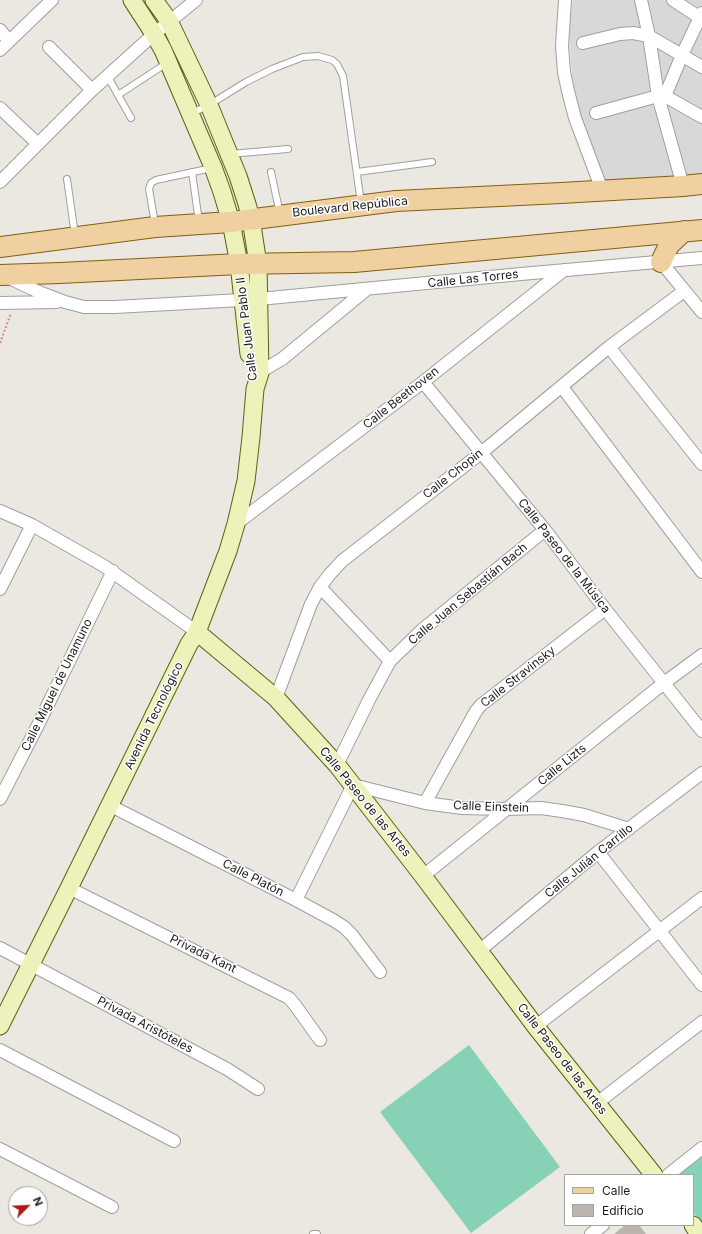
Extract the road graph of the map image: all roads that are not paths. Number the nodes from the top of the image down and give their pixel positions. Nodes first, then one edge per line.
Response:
1 (132, 0) edge
2 (154, 0) edge
3 (196, 0) edge
4 (565, 0) edge
5 (641, 0) edge
6 (673, 0) edge
7 (50, 1) edge
8 (701, 17) edge
9 (169, 21) junction
10 (0, 30) edge
11 (154, 34) junction
12 (649, 36) junction
13 (9, 41) junction
14 (583, 43) dead end
15 (49, 46) dead end
16 (0, 50) edge
17 (682, 55) junction
18 (168, 62) junction
19 (702, 67) edge
20 (108, 77) junction
21 (92, 90) junction
22 (118, 95) junction
23 (661, 96) junction
24 (209, 105) junction
25 (0, 108) edge
26 (596, 113) dead end
27 (190, 114) junction
28 (702, 117) edge
29 (131, 118) dead end
30 (38, 144) junction
31 (288, 149) dead end
32 (230, 154) junction
33 (432, 162) dead end
34 (213, 167) junction
35 (192, 172) junction
36 (271, 172) dead end
37 (356, 172) junction
38 (67, 179) dead end
39 (0, 182) edge
40 (693, 185) edge
41 (602, 190) junction
42 (361, 205) junction
43 (280, 215) junction
44 (251, 219) junction
45 (231, 222) junction
46 (200, 224) junction
47 (155, 227) junction
48 (693, 230) edge
49 (638, 236) junction
50 (76, 238) junction
51 (0, 246) edge
52 (702, 258) edge
53 (661, 262) junction
54 (249, 264) junction
55 (565, 270) junction
56 (1, 275) edge
57 (367, 289) junction
58 (684, 291) junction
59 (251, 300) junction
60 (65, 302) junction
61 (0, 303) edge
62 (702, 312) edge
63 (609, 348) junction
64 (255, 380) junction
65 (423, 382) junction
66 (562, 387) junction
67 (481, 453) junction
68 (702, 464) edge
69 (0, 510) edge
70 (236, 524) junction
71 (32, 526) junction
72 (545, 530) junction
73 (113, 571) junction
74 (702, 572) edge
75 (320, 587) junction
76 (0, 589) edge
77 (605, 609) junction
78 (197, 632) junction
79 (702, 655) edge
80 (390, 661) junction
81 (664, 683) junction
82 (276, 698) junction
83 (702, 731) edge
84 (337, 765) junction
85 (702, 773) edge
86 (353, 785) junction
87 (0, 798) edge
88 (425, 803) junction
89 (110, 805) junction
90 (507, 809) junction
91 (629, 829) junction
92 (598, 852) junction
93 (423, 876) junction
94 (69, 888) junction
95 (702, 898) edge
96 (296, 900) junction
97 (660, 931) junction
98 (0, 948) edge
99 (479, 951) junction
100 (31, 964) junction
101 (380, 972) dead end
102 (702, 985) edge
103 (702, 1022) edge
104 (0, 1026) edge
105 (536, 1026) junction
106 (320, 1040) dead end
107 (0, 1050) edge
108 (258, 1090) dead end
109 (597, 1103) junction
110 (174, 1141) dead end
111 (702, 1148) edge
112 (0, 1149) edge
113 (653, 1174) edge
114 (669, 1174) edge
115 (112, 1207) dead end
116 (602, 1226) edge
117 (312, 1234) edge
118 (317, 1234) edge
119 (591, 1234) edge

1 - 11 main road, Calle Juan Pablo II
2 - 9 main road, Calle Juan Pablo II
3 - 9 street
4 - 41 street
5 - 12 street
6 - 8 street
7 - 13 street
8 - 17 street
9 - 11 street
9 - 24 main road, Calle Juan Pablo II
10 - 13 street
11 - 18 main road, Calle Juan Pablo II
11 - 20 street
12 - 14 street
12 - 17 street
12 - 23 street
13 - 16 street
15 - 21 street
17 - 19 street
17 - 23 street
18 - 22 lane
18 - 27 main road, Calle Juan Pablo II
20 - 21 street
20 - 22 lane
21 - 30 street
22 - 29 lane
23 - 26 street
23 - 28 street
23 - 40 street
24 - 27 lane
24 - 32 main road, Calle Juan Pablo II
24 - 37 lane
25 - 30 street
27 - 34 main road, Calle Juan Pablo II
30 - 39 street
31 - 32 lane
32 - 44 main road, Calle Juan Pablo II
33 - 37 lane
34 - 35 lane
34 - 45 main road, Calle Juan Pablo II
35 - 46 lane
35 - 47 lane
36 - 43 lane
37 - 42 lane
38 - 50 lane
40 - 41 main road, Boulevard República
41 - 42 main road, Boulevard República
42 - 43 main road, Boulevard República
43 - 44 main road, Boulevard República
44 - 45 main road, Boulevard República
44 - 54 main road, Calle Juan Pablo II
45 - 46 main road, Boulevard República
45 - 54 main road, Calle Juan Pablo II
46 - 47 main road, Boulevard República
47 - 50 main road, Boulevard República
48 - 49 main road
48 - 53 main road
49 - 53 main road
49 - 54 main road
50 - 51 main road, Boulevard República
52 - 53 street, Calle Las Torres
53 - 55 street, Calle Las Torres
53 - 58 street
54 - 56 main road
54 - 59 main road, Calle Juan Pablo II
55 - 57 street, Calle Las Torres
55 - 65 street, Calle Beethoven
56 - 60 street
57 - 59 street, Calle Las Torres
57 - 64 street
58 - 62 street
58 - 63 street, Calle Chopin
59 - 60 street, Calle Las Torres
59 - 64 main road, Calle Juan Pablo II
60 - 61 street
63 - 66 street, Calle Chopin
63 - 68 street
64 - 70 main road, Avenida Tecnológico
65 - 67 street, Calle Paseo de la Música
65 - 70 street, Calle Beethoven
66 - 67 street, Calle Chopin
66 - 74 street
67 - 72 street, Calle Paseo de la Música
67 - 75 street, Calle Chopin
69 - 71 street, Calle Paseo de las Artes
70 - 78 main road, Avenida Tecnológico
71 - 73 street, Calle Paseo de las Artes
71 - 76 street
72 - 77 street, Calle Paseo de la Música
72 - 80 street, Calle Juan Sebastián Bach
73 - 78 street, Calle Paseo de las Artes
73 - 87 street, Calle Miguel de Unamuno
75 - 80 street
75 - 82 street, Calle Chopin
77 - 81 street, Calle Paseo de la Música
77 - 88 street, Calle Stravinsky
78 - 82 main road, Calle Paseo de las Artes
78 - 89 main road, Avenida Tecnológico
79 - 81 street, Calle Lizts
80 - 84 street, Calle Juan Sebastián Bach
81 - 83 street, Calle Paseo de la Música
81 - 90 street, Calle Lizts
82 - 84 main road, Calle Paseo de las Artes
84 - 86 main road, Calle Paseo de las Artes
85 - 91 street, Calle Julián Carrillo
86 - 88 street, Calle Einstein
86 - 93 main road, Calle Paseo de las Artes
86 - 96 street
88 - 90 street, Calle Einstein
89 - 94 main road, Avenida Tecnológico
89 - 96 street, Calle Platón
90 - 91 street, Calle Einstein
90 - 93 street, Calle Lizts
91 - 92 street, Calle Julián Carrillo
92 - 97 street
92 - 99 street, Calle Julián Carrillo
93 - 99 main road, Calle Paseo de las Artes
94 - 100 main road, Avenida Tecnológico
94 - 106 street, Privada Kant
95 - 97 street
96 - 101 street, Calle Platón
97 - 102 street
97 - 105 street
98 - 100 street, Privada Aristóteles
99 - 105 main road, Calle Paseo de las Artes
100 - 104 main road, Avenida Tecnológico
100 - 108 street, Privada Aristóteles
103 - 109 street
105 - 109 main road, Calle Paseo de las Artes
107 - 110 street
109 - 113 main road, Calle Paseo de las Artes
111 - 114 street
112 - 115 street
116 - 119 street
117 - 118 lane

